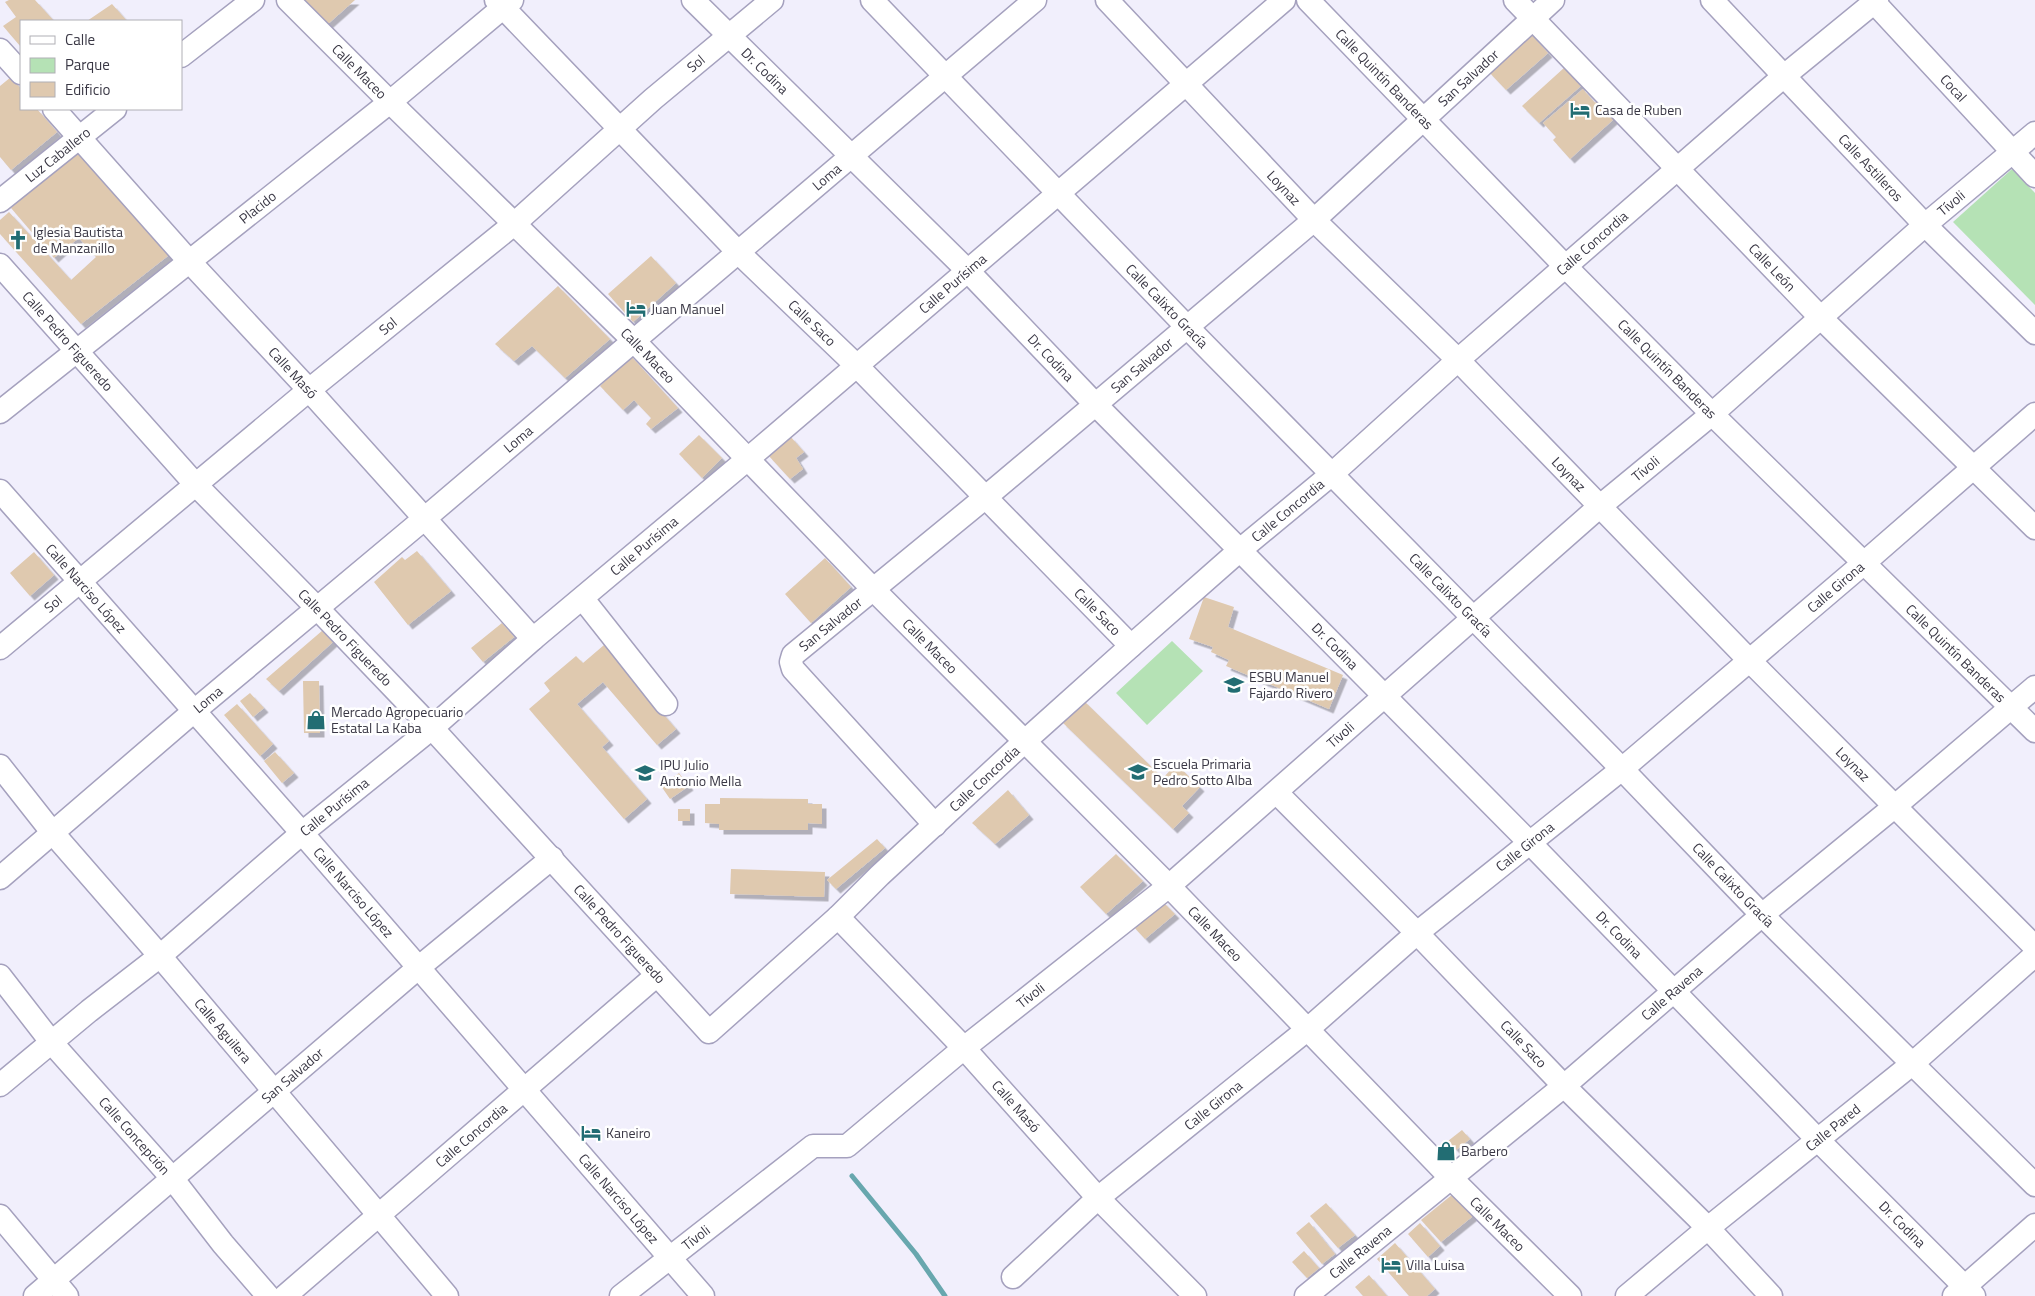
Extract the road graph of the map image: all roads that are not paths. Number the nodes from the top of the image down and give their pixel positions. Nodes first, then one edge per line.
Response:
1 (252, 0) edge
2 (288, 0) edge
3 (693, 0) edge
4 (772, 0) edge
5 (872, 0) edge
6 (1035, 0) edge
7 (1107, 0) edge
8 (1284, 0) edge
9 (1308, 0) edge
10 (1515, 0) edge
11 (1553, 0) edge
12 (1712, 0) edge
13 (1874, 1) edge
14 (504, 2) edge
15 (1533, 18) junction
16 (729, 36) junction
17 (0, 50) edge
18 (182, 55) edge
19 (20, 72) edge
20 (945, 75) junction
21 (1784, 76) junction
22 (1188, 84) junction
23 (390, 102) junction
24 (55, 110) edge
25 (114, 110) edge
26 (1424, 118) junction
27 (619, 130) junction
28 (2035, 133) edge
29 (79, 137) junction
30 (2012, 151) junction
31 (850, 157) junction
32 (1679, 168) junction
33 (2035, 176) edge
34 (1059, 194) junction
35 (0, 201) edge
36 (1314, 220) junction
37 (514, 224) junction
38 (1926, 225) junction
39 (738, 252) junction
40 (189, 261) junction
41 (0, 265) edge
42 (1566, 267) junction
43 (967, 270) junction
44 (1821, 318) junction
45 (1188, 328) junction
46 (2035, 333) edge
47 (634, 341) junction
48 (77, 352) junction
49 (1458, 360) junction
50 (857, 366) junction
51 (309, 390) junction
52 (1095, 404) junction
53 (0, 412) edge
54 (1712, 414) junction
55 (2035, 414) edge
56 (748, 458) junction
57 (1973, 468) junction
58 (1332, 474) junction
59 (196, 485) junction
60 (0, 491) edge
61 (986, 496) junction
62 (1599, 507) junction
63 (424, 519) junction
64 (2035, 528) edge
65 (1240, 550) junction
66 (1864, 563) junction
67 (80, 581) junction
68 (873, 589) junction
69 (583, 598) junction
70 (318, 608) junction
71 (1473, 617) junction
72 (533, 639) junction
73 (1131, 646) junction
74 (0, 648) edge
75 (1749, 660) junction
76 (2035, 687) edge
77 (1385, 696) junction
78 (666, 704) dead end
79 (2012, 707) junction
80 (193, 712) junction
81 (432, 728) junction
82 (2035, 731) edge
83 (1025, 741) junction
84 (0, 766) edge
85 (1622, 769) junction
86 (1277, 793) junction
87 (1894, 807) junction
88 (935, 825) junction
89 (52, 832) junction
90 (302, 834) junction
91 (1530, 843) junction
92 (552, 858) junction
93 (0, 878) edge
94 (1169, 886) junction
95 (1762, 915) junction
96 (838, 917) junction
97 (1417, 933) junction
98 (2035, 946) edge
99 (2035, 955) edge
100 (160, 956) junction
101 (418, 968) junction
102 (657, 975) junction
103 (0, 976) edge
104 (1674, 992) junction
105 (1308, 1029) junction
106 (709, 1032) joint
107 (52, 1043) junction
108 (964, 1048) junction
109 (1912, 1064) junction
110 (0, 1085) edge
111 (1564, 1086) junction
112 (525, 1091) junction
113 (272, 1092) junction
114 (1818, 1140) junction
115 (1450, 1177) junction
116 (172, 1178) junction
117 (2035, 1185) edge
118 (1098, 1198) junction
119 (0, 1216) edge
120 (379, 1216) junction
121 (2035, 1225) edge
122 (1708, 1228) junction
123 (668, 1257) junction
124 (1014, 1277) dead end
125 (60, 1288) edge
126 (1965, 1293) edge
127 (35, 1296) edge
128 (268, 1296) edge
129 (285, 1296) edge
130 (447, 1296) edge
131 (621, 1296) edge
132 (703, 1296) edge
133 (1195, 1296) edge
134 (1306, 1296) edge
135 (1570, 1296) edge
136 (1627, 1296) edge
137 (1771, 1296) edge

1 - 18 street
2 - 23 street, Calle Maceo
3 - 16 street, Dr. Codina
4 - 16 street, Sol
5 - 20 street, Calle Calixto Gracía
6 - 20 street, Loma
7 - 22 street, Loynaz
8 - 22 street, Calle Purísima
9 - 26 street, Calle Quintín Banderas
10 - 15 street, Calle León
11 - 15 street, San Salvador
12 - 21 street, Calle Astilleros
13 - 21 street, Calle Concordia
13 - 30 street, Cocal
14 - 23 street, Placido
14 - 27 street, Calle Saco
15 - 26 street, San Salvador
15 - 32 street, Calle León
16 - 27 street, Sol
16 - 31 street, Dr. Codina
17 - 19 street
20 - 31 street, Loma
20 - 34 street, Calle Calixto Gracía
21 - 32 street, Calle Concordia
21 - 38 street, Calle Astilleros
22 - 34 street, Calle Purísima
22 - 36 street, Loynaz
23 - 37 street, Calle Maceo
23 - 40 street, Placido
24 - 29 street, Calle Masó
25 - 29 street, Luz Caballero
26 - 36 street, San Salvador
26 - 42 street, Calle Quintín Banderas
27 - 37 street, Sol
27 - 39 street, Calle Saco
28 - 30 street, Tívoli
29 - 35 street, Luz Caballero
29 - 40 street, Calle Masó
30 - 33 street, Cocal
30 - 38 street, Tívoli
31 - 39 street, Loma
31 - 43 street, Dr. Codina
32 - 42 street, Calle Concordia
32 - 44 street, Calle León
34 - 43 street, Calle Purísima
34 - 45 street, Calle Calixto Gracía
36 - 45 street, San Salvador
36 - 49 street, Loynaz
37 - 47 street, Calle Maceo
37 - 51 street, Sol
38 - 44 street, Tívoli
38 - 46 street, Calle Astilleros
39 - 47 street, Loma
39 - 50 street, Calle Saco
40 - 48 street, Placido
40 - 51 street, Calle Masó
41 - 48 street, Calle Pedro Figueredo
42 - 49 street, Calle Concordia
42 - 54 street, Calle Quintín Banderas
43 - 50 street, Calle Purísima
43 - 52 street, Dr. Codina
44 - 54 street, Tívoli
44 - 57 street, Calle León
45 - 52 street, San Salvador
45 - 58 street, Calle Calixto Gracía
47 - 56 street, Calle Maceo
47 - 63 street, Loma
48 - 53 street, Placido
48 - 59 street, Calle Pedro Figueredo
49 - 58 street, Calle Concordia
49 - 62 street, Loynaz
50 - 56 street, Calle Purísima
50 - 61 street, Calle Saco
51 - 59 street, Sol
51 - 63 street, Calle Masó
52 - 61 street, San Salvador
52 - 65 street, Dr. Codina
54 - 62 street, Tívoli
54 - 66 street, Calle Quintín Banderas
55 - 57 street, Calle Girona
56 - 68 street, Calle Maceo
56 - 69 street, Calle Purísima
57 - 64 street, Calle León
57 - 66 street, Calle Girona
58 - 65 street, Calle Concordia
58 - 71 street, Calle Calixto Gracía
59 - 67 street, Sol
59 - 70 street, Calle Pedro Figueredo
60 - 67 street, Calle Narciso López
61 - 68 street, San Salvador
61 - 73 street, Calle Saco
62 - 71 street, Tívoli
62 - 75 street, Loynaz
63 - 70 street, Loma
63 - 72 street, Calle Masó
65 - 73 street, Calle Concordia
65 - 77 street, Dr. Codina
66 - 75 street, Calle Girona
66 - 79 street, Calle Quintín Banderas
67 - 74 street, Sol
67 - 80 street, Calle Narciso López
68 - 83 street, Calle Maceo
68 - 88 street, San Salvador
69 - 72 street, Calle Purísima
69 - 78 street
70 - 80 street, Loma
70 - 81 street, Calle Pedro Figueredo
71 - 77 street, Tívoli
71 - 85 street, Calle Calixto Gracía
72 - 81 street, Calle Purísima
73 - 83 street, Calle Concordia
75 - 85 street, Calle Girona
75 - 87 street, Loynaz
76 - 79 street, Calle Ravena
77 - 86 street, Tívoli
77 - 91 street, Dr. Codina
79 - 82 street, Calle Quintín Banderas
79 - 87 street, Calle Ravena
80 - 89 street, Loma
80 - 90 street, Calle Narciso López
81 - 90 street, Calle Purísima
81 - 92 street, Calle Pedro Figueredo
83 - 88 street, Calle Concordia
83 - 94 street, Calle Maceo
84 - 89 street, Calle Aguilera
85 - 91 street, Calle Girona
85 - 95 street, Calle Calixto Gracía
86 - 94 street, Tívoli
86 - 97 street, Calle Saco
87 - 95 street, Calle Ravena
87 - 98 street, Loynaz
88 - 96 street, Calle Concordia
89 - 93 street, Loma
89 - 100 street, Calle Aguilera
90 - 100 street, Calle Purísima
90 - 101 street, Calle Narciso López
91 - 97 street, Calle Girona
91 - 104 street, Dr. Codina
92 - 101 street, San Salvador
92 - 102 street, Calle Pedro Figueredo
94 - 105 street, Calle Maceo
94 - 108 street, Tívoli
95 - 104 street, Calle Ravena
95 - 109 street, Calle Calixto Gracía
96 - 106 street, Calle Concordia
96 - 108 street, Calle Masó
97 - 105 street, Calle Girona
97 - 111 street, Calle Saco
99 - 109 street, Calle Pared
100 - 107 street, Calle Purísima
100 - 113 street, Calle Aguilera
101 - 112 street, Calle Narciso López
101 - 113 street, San Salvador
102 - 106 street, Calle Pedro Figueredo
102 - 112 street, Calle Concordia
103 - 107 street, Calle Concepción
104 - 111 street, Calle Ravena
104 - 114 street, Dr. Codina
105 - 115 street, Calle Maceo
105 - 118 street, Calle Girona
107 - 110 street, Calle Purísima
107 - 116 street, Calle Concepción
108 - 118 street, Calle Masó
108 - 123 street, Tívoli
109 - 114 street, Calle Pared
109 - 117 street, Calle Calixto Gracía
111 - 115 street, Calle Ravena
111 - 122 street, Calle Saco
112 - 120 street, Calle Concordia
112 - 123 street, Calle Narciso López
113 - 116 street, San Salvador
113 - 120 street, Calle Aguilera
114 - 122 street, Calle Pared
114 - 126 street, Dr. Codina
115 - 134 street, Calle Ravena
115 - 135 street, Calle Maceo
116 - 125 street, San Salvador
116 - 128 street, Calle Concepción
118 - 124 street, Calle Girona
118 - 133 street, Calle Masó
119 - 125 street
120 - 129 street, Calle Concordia
120 - 130 street, Calle Aguilera
121 - 126 street
122 - 136 street, Calle Pared
122 - 137 street, Calle Saco
123 - 131 street, Tívoli
123 - 132 street, Calle Narciso López
125 - 127 street, San Salvador

